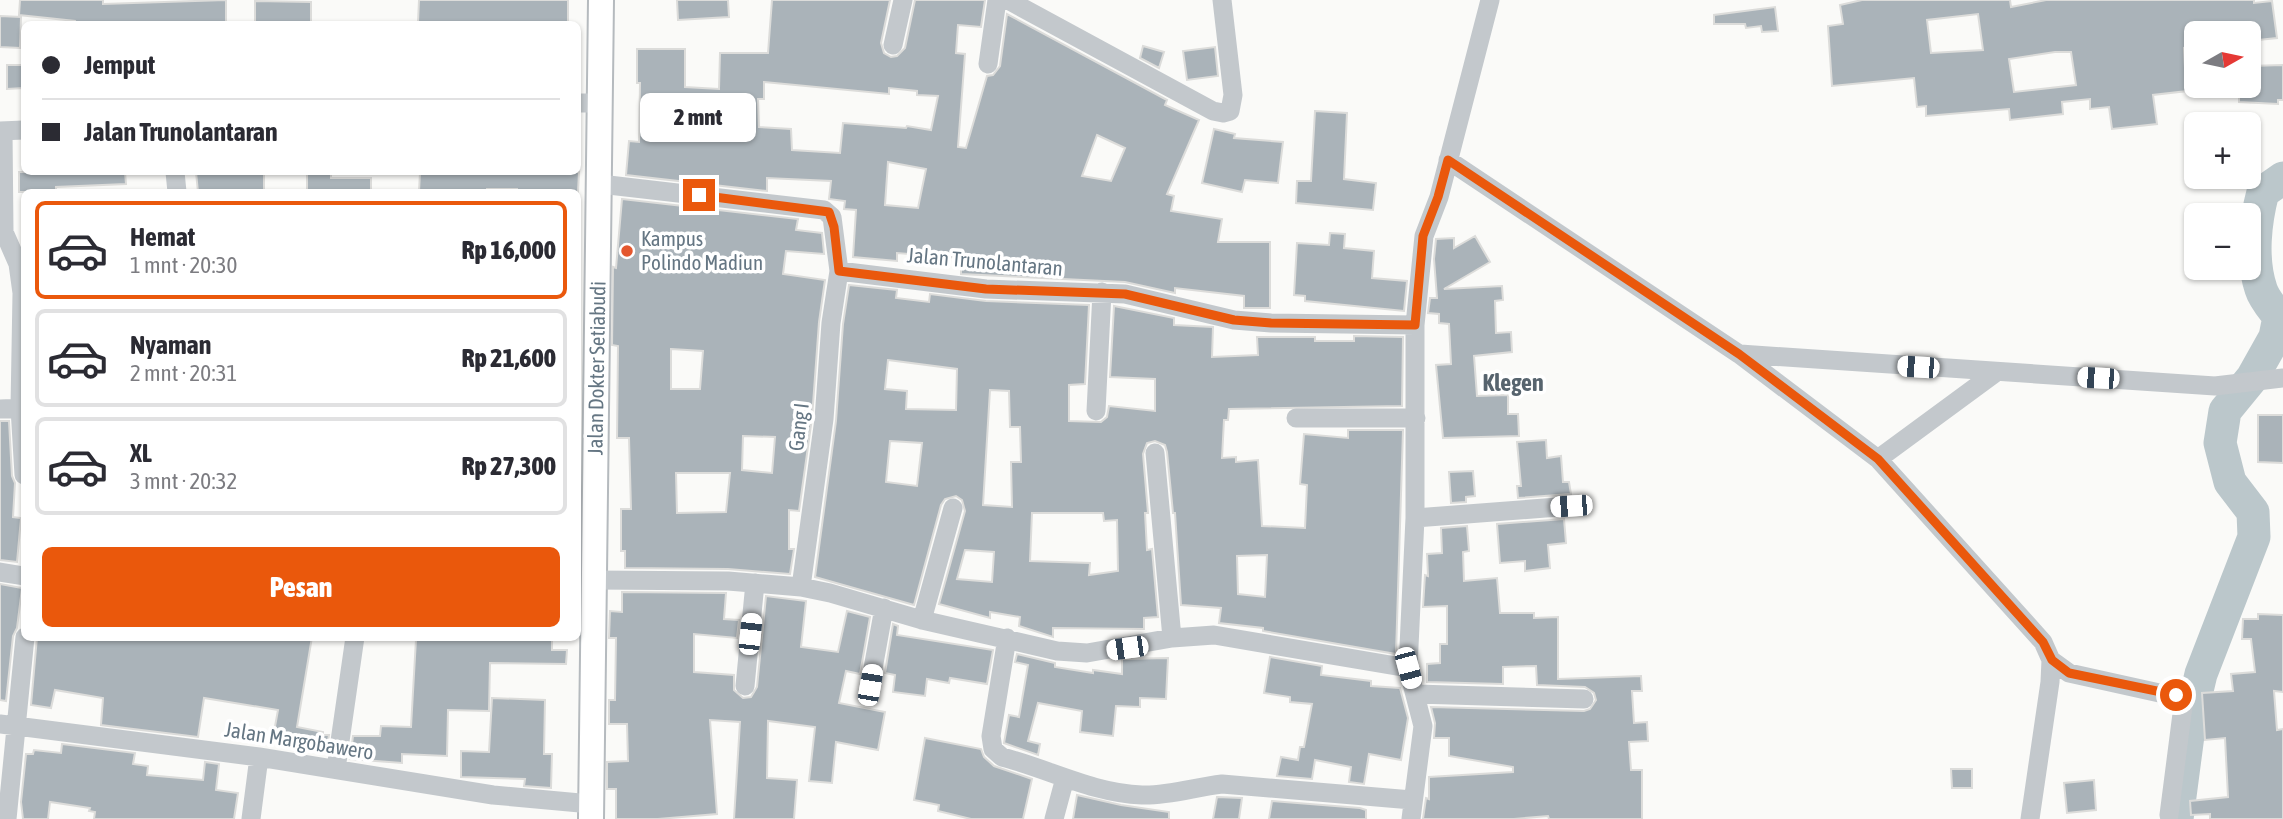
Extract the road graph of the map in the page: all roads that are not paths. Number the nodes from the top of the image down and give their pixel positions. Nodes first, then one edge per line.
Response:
1 (601, 0) edge
2 (903, 0) edge
3 (997, 0) edge
4 (1008, 0) edge
5 (1222, 0) edge
6 (1490, 0) edge
7 (893, 45) dead end
8 (988, 64) dead end
9 (589, 103) edge
10 (21, 130) edge
11 (1, 131) edge
12 (1448, 160) junction
13 (600, 184) junction
14 (839, 271) junction
15 (21, 286) edge
16 (1102, 292) junction
17 (1415, 325) junction
18 (1739, 354) junction
19 (1995, 373) junction
20 (2279, 378) edge
21 (587, 380) edge
22 (21, 408) edge
23 (0, 409) edge
24 (1096, 411) dead end
25 (1296, 418) dead end
26 (1416, 418) junction
27 (1155, 453) dead end
28 (1878, 459) junction
29 (1571, 506) dead end
30 (953, 508) dead end
31 (1415, 518) junction
32 (0, 572) edge
33 (21, 576) edge
34 (594, 580) junction
35 (755, 583) junction
36 (801, 587) junction
37 (884, 608) junction
38 (922, 620) junction
39 (1007, 638) junction
40 (1172, 638) junction
41 (24, 641) edge
42 (354, 641) edge
43 (2052, 660) junction
44 (1408, 668) junction
45 (870, 685) dead end
46 (745, 686) dead end
47 (1416, 694) junction
48 (1584, 699) dead end
49 (8, 725) edge
50 (260, 757) junction
51 (336, 769) junction
52 (1065, 778) junction
53 (1412, 809) edge
54 (591, 811) edge
55 (2169, 814) dead end
56 (8, 819) edge
57 (251, 819) edge
58 (1054, 819) edge
59 (2030, 819) edge

1 - 9 main road, Jalan Dokter Setiabudi
2 - 7 street
3 - 8 street
4 - 5 street
6 - 12 street
9 - 13 main road, Jalan Dokter Setiabudi
10 - 11 street
11 - 15 street
12 - 17 street
12 - 18 street
13 - 14 street
13 - 21 main road, Jalan Dokter Setiabudi
14 - 16 street, Jalan Trunolantaran
14 - 36 street, Gang I
16 - 17 street, Jalan Trunolantaran
16 - 24 street
17 - 26 street
18 - 19 street
18 - 28 street
19 - 20 street
19 - 28 street
21 - 34 main road, Jalan Dokter Setiabudi
22 - 23 street
25 - 26 street
26 - 31 street
27 - 40 street
28 - 43 street
29 - 31 street
30 - 38 street
31 - 44 street
32 - 33 street
34 - 35 street
34 - 54 main road, Jalan Dokter Setiabudi
35 - 36 street
35 - 46 street
36 - 37 street
37 - 38 street
37 - 45 street
38 - 39 street
39 - 40 street
39 - 52 street
40 - 44 street
41 - 49 street
42 - 51 street
43 - 55 street
43 - 59 street
44 - 47 street
47 - 48 street
47 - 53 street
49 - 50 street, Jalan Margobawero
49 - 56 street
50 - 51 street, Jalan Margobawero
50 - 57 street
51 - 54 street, Jalan Margobawero
52 - 53 street
52 - 58 street

